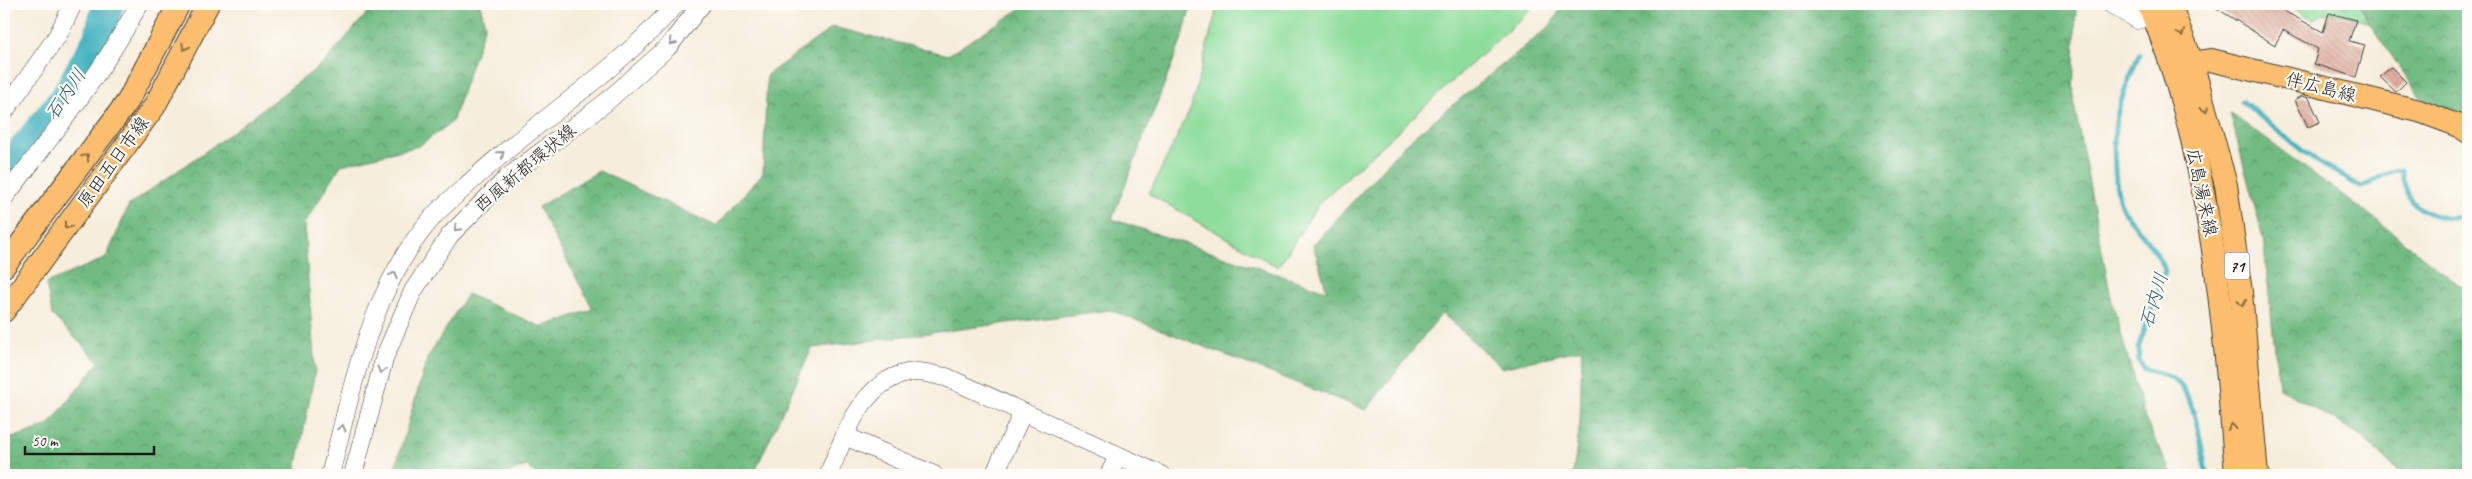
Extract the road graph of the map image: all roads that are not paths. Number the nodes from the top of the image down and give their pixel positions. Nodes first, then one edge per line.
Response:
1 (73, 4) edge
2 (139, 4) edge
3 (179, 4) edge
4 (208, 4) edge
5 (676, 4) edge
6 (702, 4) edge
7 (2111, 4) edge
8 (2160, 8) edge
9 (2182, 64) junction
10 (4, 112) edge
11 (2468, 132) edge
12 (4, 198) edge
13 (4, 266) edge
14 (4, 312) edge
15 (1022, 412) junction
16 (846, 436) junction
17 (1118, 456) junction
18 (330, 475) edge
19 (354, 475) edge
20 (828, 475) edge
21 (934, 475) edge
22 (994, 475) edge
23 (1109, 475) edge
24 (1161, 475) edge
25 (2236, 475) edge
26 (2257, 475) edge

1 - 10 street
2 - 12 street
13 -> 3 main road, 原田五日市線
4 -> 14 main road, 原田五日市線
18 -> 5 street, 西風新都環状線
6 -> 19 street, 西風新都環状線
7 - 8 street
8 - 9 main road, 広島湯来線 / 71
9 - 11 main road, 伴広島線
25 -> 9 main road, 広島湯来線 / 71
9 -> 26 main road, 広島湯来線 / 71
15 - 16 street
15 - 17 street
15 - 22 street
16 - 20 street
16 - 21 street
17 - 23 street
17 - 24 street

